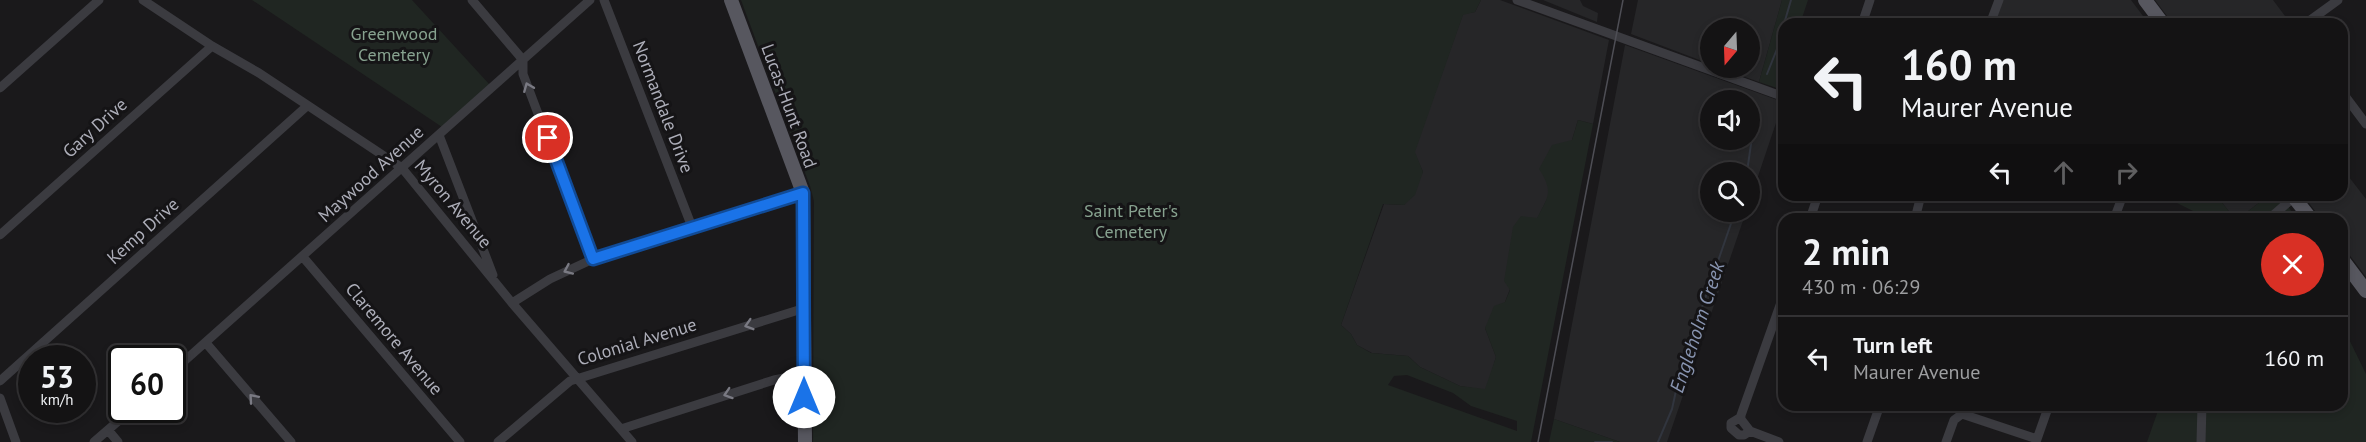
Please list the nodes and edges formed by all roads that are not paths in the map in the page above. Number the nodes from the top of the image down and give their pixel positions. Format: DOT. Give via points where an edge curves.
graph roads {
  1 [pos="99,0"];
  2 [pos="143,0"];
  3 [pos="472,0"];
  4 [pos="590,0"];
  5 [pos="604,0"];
  6 [pos="731,0"];
  7 [pos="1518,0"];
  8 [pos="1870,0"];
  9 [pos="1999,0"];
  10 [pos="2145,0"];
  11 [pos="2338,0"];
  12 [pos="1864,18"];
  13 [pos="1992,18"];
  14 [pos="2158,18"];
  15 [pos="2313,18"];
  16 [pos="212,46"];
  17 [pos="524,60"];
  18 [pos="0,88"];
  19 [pos="1778,95"];
  20 [pos="2348,100"];
  21 [pos="307,106"];
  22 [pos="2366,124"];
  23 [pos="439,135"];
  24 [pos="402,168"];
  25 [pos="803,193"];
  26 [pos="2288,201"];
  27 [pos="2275,213"];
  28 [pos="692,227"];
  29 [pos="0,235"];
  30 [pos="303,257"];
  31 [pos="593,259"];
  32 [pos="2348,267"];
  33 [pos="496,281"];
  34 [pos="2366,291"];
  35 [pos="512,303"];
  36 [pos="805,308"];
  37 [pos="1778,314"];
  38 [pos="206,342"];
  39 [pos="186,360"];
  40 [pos="804,374"];
  41 [pos="576,379"];
  42 [pos="0,381"];
  43 [pos="0,398"];
  44 [pos="1878,411"];
  45 [pos="2047,411"];
  46 [pos="2202,411"];
  47 [pos="116,423"];
  48 [pos="621,429"];
  49 [pos="108,430"];
  50 [pos="2036,441"];
  51 [pos="16,442"];
  52 [pos="94,442"];
  53 [pos="118,442"];
  54 [pos="291,442"];
  55 [pos="460,442"];
  56 [pos="498,442"];
  57 [pos="632,442"];
  58 [pos="805,442"];
  59 [pos="1779,442"];
  60 [pos="1867,442"];
  61 [pos="1946,442"];
  62 [pos="2201,442"];
  1 -- 18 [label="street"];
  2 -- 16 [label="street, Myron Avenue"];
  3 -- 17 [label="street"];
  4 -- 17 [label="street, Maywood Avenue"];
  5 -- 28 [label="street, Normandale Drive"];
  6 -- 25 [label="main road, Lucas-Hunt Road"];
  7 -- 19 [label="street"];
  8 -- 12 [label="street"];
  9 -- 13 [label="street"];
  10 -- 14 [label="main road"];
  11 -- 15 [label="street"];
  16 -- 21 [label="street, Myron Avenue"];
  16 -- 29 [label="street, Gary Drive"];
  17 -- 23 [label="street, Maywood Avenue"];
  31 -- 17 [label="street, one-way" via="523,74"];
  20 -- 22 [label="street"];
  21 -- 24 [label="street, Myron Avenue"];
  21 -- 42 [label="street, Kemp Drive"];
  23 -- 24 [label="street, Maywood Avenue"];
  23 -- 33 [label="street"];
  24 -- 30 [label="street, Maywood Avenue"];
  24 -- 33 [label="street, Myron Avenue"];
  25 -- 28 [label="street"];
  25 -- 36 [label="main road, Lucas-Hunt Road"];
  26 -- 27 [label="street"];
  28 -- 31 [label="street"];
  30 -- 38 [label="street, Maywood Avenue"];
  30 -- 55 [label="street, Claremore Avenue"];
  31 -- 35 [label="street, one-way"];
  32 -- 34 [label="main road"];
  33 -- 35 [label="street, Myron Avenue"];
  35 -- 41 [label="street, Myron Avenue"];
  36 -- 40 [label="main road, Lucas-Hunt Road"];
  36 -- 41 [label="street, Colonial Avenue, one-way"];
  37 -- 59 [label="street" via="1744,424"];
  38 -- 39 [label="street, Maywood Avenue"];
  54 -- 38 [label="street, one-way"];
  40 -- 48 [label="street, one-way"];
  40 -- 58 [label="main road, Lucas-Hunt Road"];
  41 -- 48 [label="street, Myron Avenue"];
  41 -- 56 [label="street, Colonial Avenue"];
  43 -- 51 [label="street"];
  44 -- 60 [label="street"];
  45 -- 50 [label="street"];
  46 -- 62 [label="street"];
  47 -- 49 [label="street"];
  48 -- 57 [label="street, Myron Avenue"];
  49 -- 52 [label="street"];
  49 -- 53 [label="street"];
  50 -- 61 [label="street" via="1962,414 1954,420"];
}
